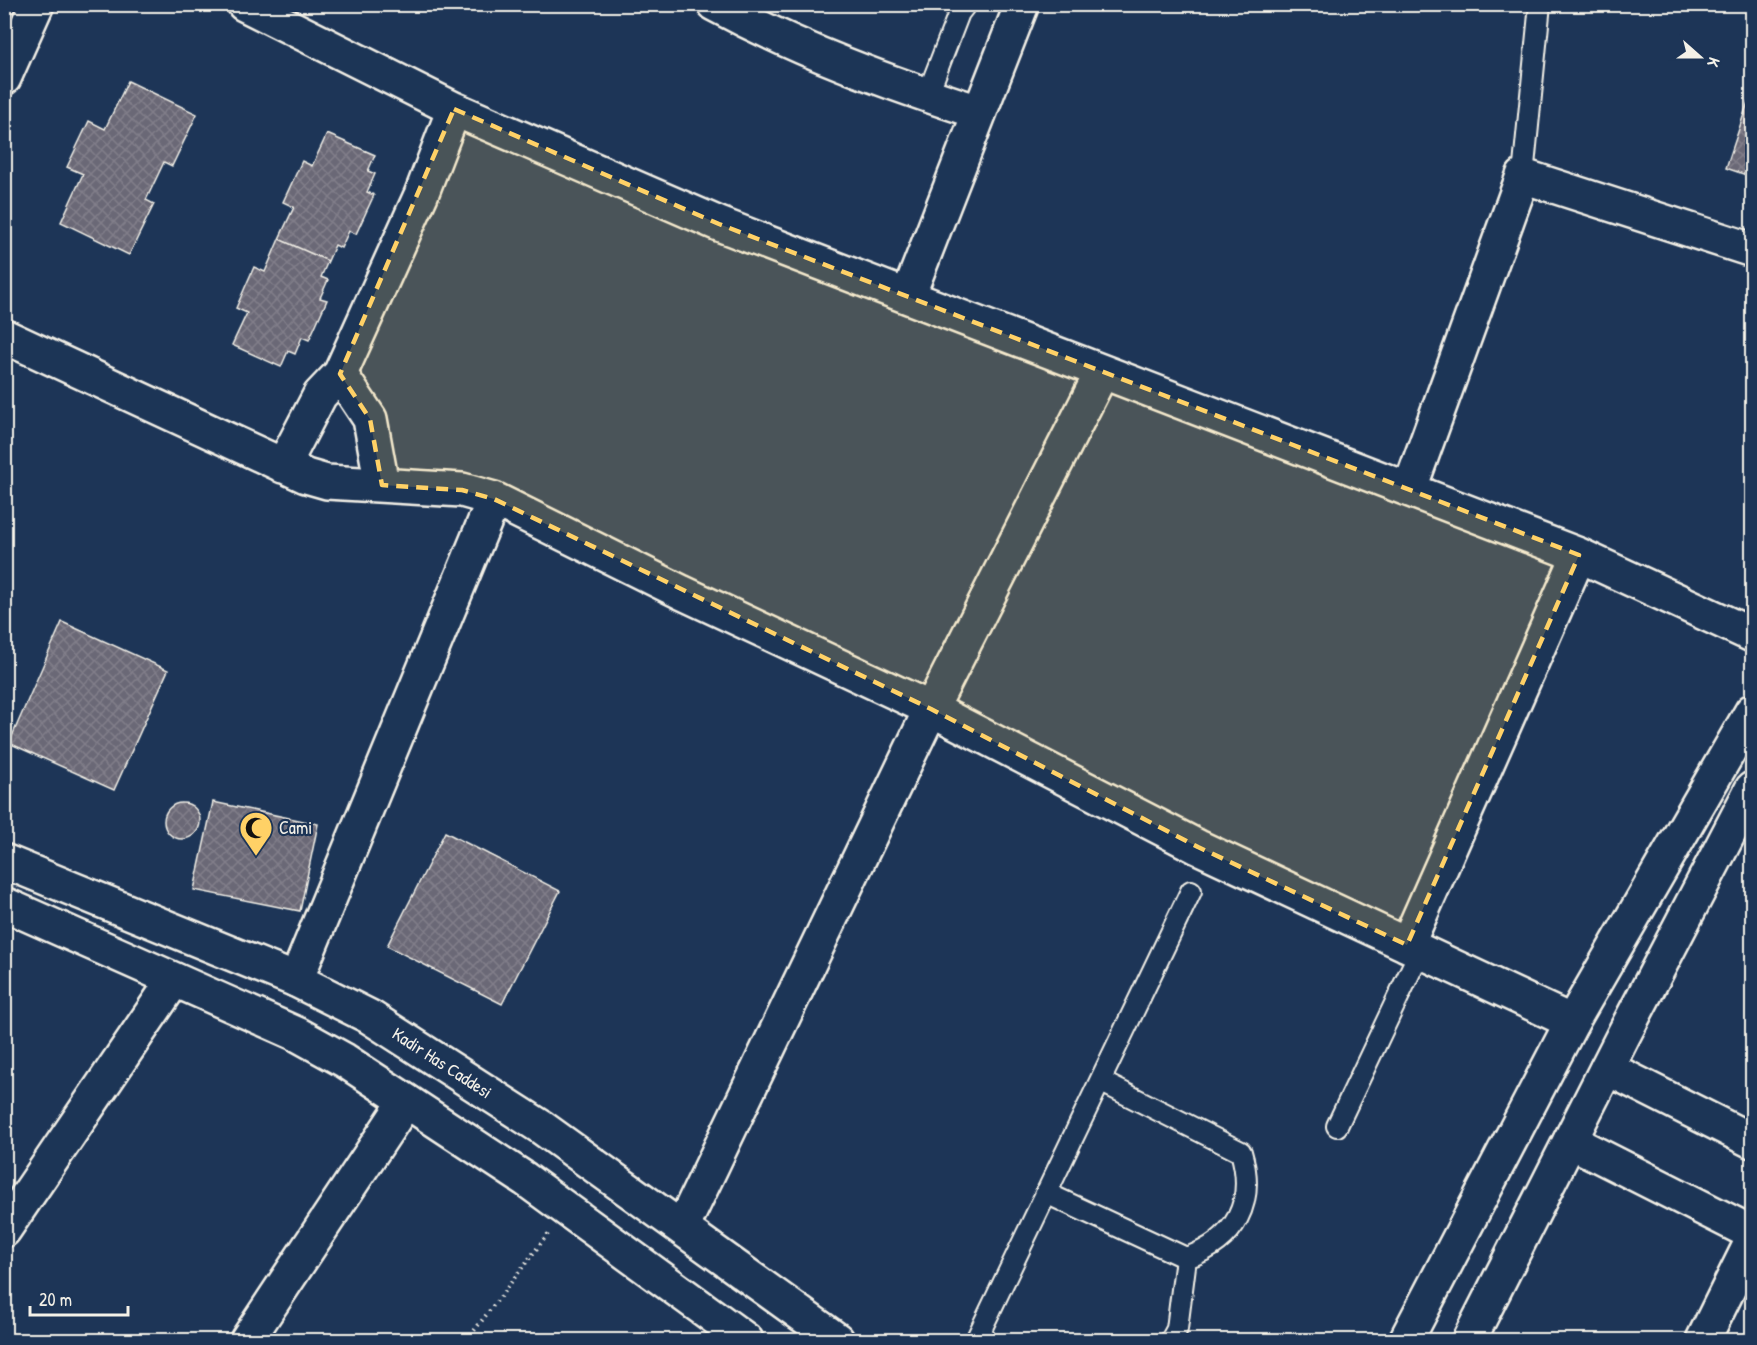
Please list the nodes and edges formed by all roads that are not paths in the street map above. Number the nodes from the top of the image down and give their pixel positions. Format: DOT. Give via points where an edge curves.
graph roads {
  1 [pos="38,4"];
  2 [pos="244,4"];
  3 [pos="714,4"];
  4 [pos="966,4"];
  5 [pos="1022,4"];
  6 [pos="1540,4"];
  7 [pos="4,78"];
  8 [pos="927,96"];
  9 [pos="454,109"];
  10 [pos="979,112"];
  11 [pos="1523,176"];
  12 [pos="1752,250"];
  13 [pos="908,296"];
  14 [pos="4,336"];
  15 [pos="1102,372"];
  16 [pos="340,374"];
  17 [pos="283,466"];
  18 [pos="382,485"];
  19 [pos="1410,488"];
  20 [pos="494,499"];
  21 [pos="1579,555"];
  22 [pos="1752,635"];
  23 [pos="932,708"];
  24 [pos="1752,711"];
  25 [pos="1749,803"];
  26 [pos="4,861"];
  27 [pos="1191,891"];
  28 [pos="4,904"];
  29 [pos="1414,948"];
  30 [pos="174,980"];
  31 [pos="296,980"];
  32 [pos="1572,1022"];
  33 [pos="1607,1068"];
  34 [pos="1100,1081"];
  35 [pos="406,1101"];
  36 [pos="1337,1126"];
  37 [pos="1570,1141"];
  38 [pos="1752,1141"];
  39 [pos="1046,1193"];
  40 [pos="682,1228"];
  41 [pos="4,1230"];
  42 [pos="1752,1233"];
  43 [pos="1752,1241"];
  44 [pos="1186,1258"];
  45 [pos="247,1341"];
  46 [pos="746,1341"];
  47 [pos="837,1341"];
  48 [pos="976,1341"];
  49 [pos="1171,1341"];
  50 [pos="1406,1341"];
  51 [pos="1469,1341"];
  52 [pos="1703,1341"];
  1 -- 7 [label="street"];
  2 -- 9 [label="street"];
  3 -- 8 [label="street" via="811,52"];
  4 -- 8 [label="lane"];
  5 -- 10 [label="street"];
  6 -- 11 [label="lane"];
  8 -- 10 [label="street"];
  9 -- 13 [label="street" via="719,224"];
  9 -- 16 [label="street" via="421,195"];
  10 -- 13 [label="street"];
  11 -- 12 [label="street"];
  11 -- 19 [label="street"];
  13 -- 15 [label="street"];
  14 -- 17 [label="street"];
  15 -- 19 [label="street"];
  15 -- 23 [label="street"];
  16 -- 17 [label="street" via="320,395"];
  16 -- 18 [label="street" via="370,419"];
  17 -- 18 [label="street" via="327,482"];
  18 -- 20 [label="street" via="462,490"];
  19 -- 21 [label="street"];
  20 -- 23 [label="street" via="681,592"];
  20 -- 31 [label="street"];
  21 -- 22 [label="street"];
  21 -- 29 [label="street"];
  23 -- 29 [label="street" via="1198,848"];
  23 -- 40 [label="street"];
  24 -- 32 [label="street"];
  25 -- 33 [label="street"];
  26 -- 31 [label="street, Kadir Has Caddesi"];
  27 -- 34 [label="lane"];
  28 -- 30 [label="street"];
  29 -- 32 [label="street"];
  29 -- 36 [label="lane"];
  30 -- 35 [label="street" via="297,1034"];
  30 -- 41 [label="street"];
  31 -- 40 [label="street, Kadir Has Caddesi" via="417,1046 541,1127"];
  32 -- 50 [label="street"];
  33 -- 37 [label="street"];
  33 -- 38 [label="street"];
  34 -- 39 [label="lane"];
  34 -- 44 [label="lane" via="1241,1152 1247,1185 1238,1217 1217,1244"];
  35 -- 45 [label="street"];
  35 -- 46 [label="street" via="566,1209"];
  37 -- 42 [label="street"];
  37 -- 51 [label="street"];
  39 -- 44 [label="lane"];
  39 -- 48 [label="lane"];
  40 -- 47 [label="street, Kadir Has Caddesi"];
  43 -- 52 [label="street"];
  44 -- 49 [label="lane" via="1177,1329"];
}
